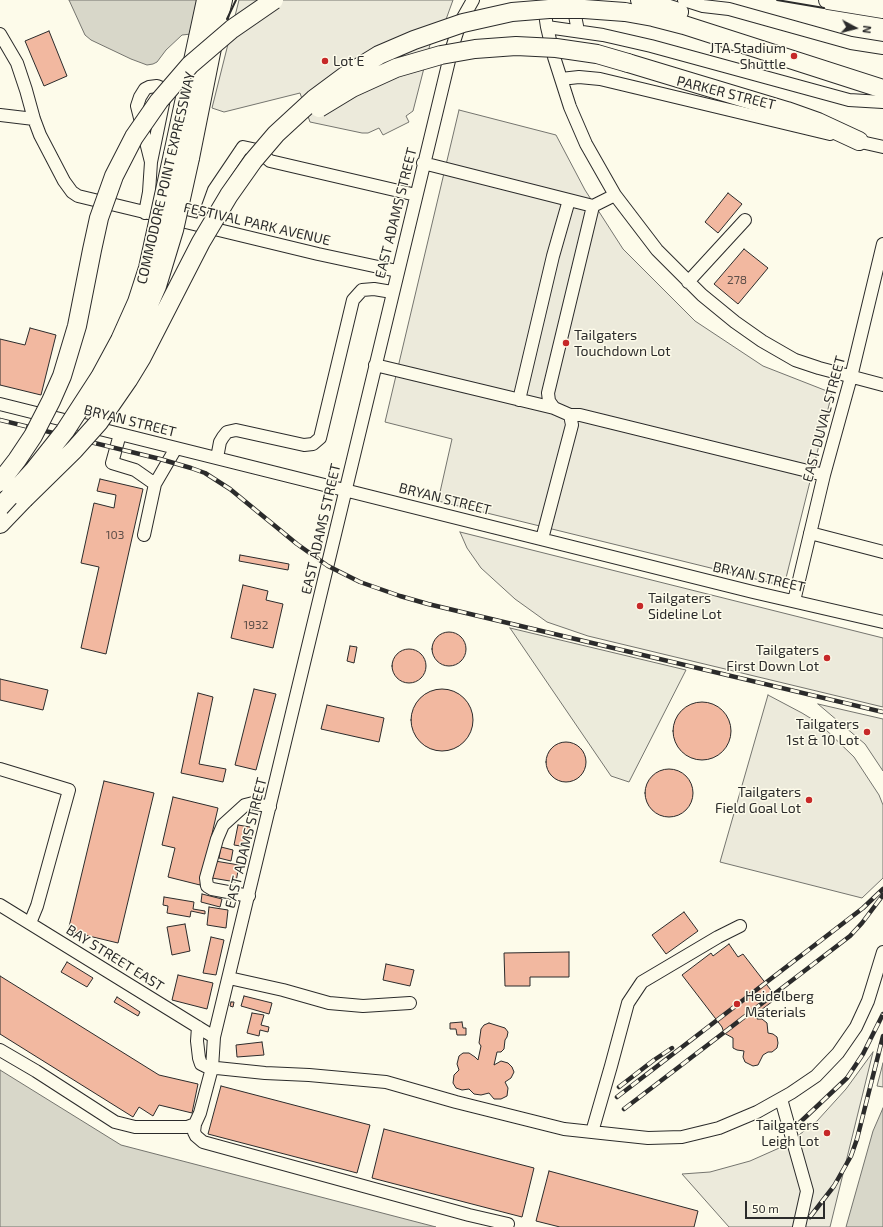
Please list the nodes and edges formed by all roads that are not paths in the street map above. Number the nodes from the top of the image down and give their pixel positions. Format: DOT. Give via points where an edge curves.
graph roads {
  1 [pos="206,0"];
  2 [pos="223,0"];
  3 [pos="274,0"];
  4 [pos="473,0"];
  5 [pos="543,0"];
  6 [pos="572,0"];
  7 [pos="640,0"];
  8 [pos="684,0"];
  9 [pos="828,0"];
  10 [pos="881,9"];
  11 [pos="547,27"];
  12 [pos="578,31"];
  13 [pos="0,34"];
  14 [pos="883,48"];
  15 [pos="883,78"];
  16 [pos="561,79"];
  17 [pos="883,89"];
  18 [pos="883,102"];
  19 [pos="0,115"];
  20 [pos="34,119"];
  21 [pos="859,142"];
  22 [pos="883,147"];
  23 [pos="181,156"];
  24 [pos="151,162"];
  25 [pos="423,163"];
  26 [pos="236,186"];
  27 [pos="416,195"];
  28 [pos="615,195"];
  29 [pos="569,200"];
  30 [pos="593,206"];
  31 [pos="145,212"];
  32 [pos="745,220"];
  33 [pos="201,226"];
  34 [pos="883,244"];
  35 [pos="397,271"];
  36 [pos="688,282"];
  37 [pos="392,292"];
  38 [pos="375,365"];
  39 [pos="851,377"];
  40 [pos="883,385"];
  41 [pos="519,400"];
  42 [pos="0,404"];
  43 [pos="554,408"];
  44 [pos="570,415"];
  45 [pos="120,434"];
  46 [pos="176,448"];
  47 [pos="217,458"];
  48 [pos="824,475"];
  49 [pos="0,482"];
  50 [pos="155,484"];
  51 [pos="346,490"];
  52 [pos="24,499"];
  53 [pos="0,507"];
  54 [pos="0,524"];
  55 [pos="810,533"];
  56 [pos="144,535"];
  57 [pos="542,539"];
  58 [pos="883,552"];
  59 [pos="794,601"];
  60 [pos="883,622"];
  61 [pos="0,769"];
  62 [pos="270,807"];
  63 [pos="249,896"];
  64 [pos="0,905"];
  65 [pos="30,923"];
  66 [pos="740,926"];
  67 [pos="883,952"];
  68 [pos="229,978"];
  69 [pos="410,1003"];
  70 [pos="198,1026"];
  71 [pos="214,1037"];
  72 [pos="0,1050"];
  73 [pos="212,1068"];
  74 [pos="781,1099"];
  75 [pos="195,1124"];
  76 [pos="592,1132"];
  77 [pos="508,1224"];
  78 [pos="799,1227"];
  1 -- 23 [label="highway, COMMODORE POINT EXPRESSWAY"];
  2 -- 23 [label="highway, COMMODORE POINT EXPRESSWAY"];
  3 -- 49 [label="highway, bridge" via="232,29 190,65 158,101 134,137 114,176 100,218 76,331 62,376 33,436"];
  4 -- 25 [label="street, EAST ADAMS STREET" via="460,22 454,41"];
  5 -- 11 [label="street"];
  6 -- 12 [label="street"];
  7 -- 15 [label="highway"];
  8 -- 14 [label="street"];
  9 -- 10 [label="highway"];
  11 -- 12 [label="street"];
  11 -- 16 [label="street"];
  12 -- 18 [label="street" via="650,46 849,100"];
  13 -- 20 [label="street, FESTIVAL PARK AVENUE" via="17,63"];
  16 -- 21 [label="street, PARKER STREET" via="600,78"];
  16 -- 28 [label="street" via="586,144"];
  17 -- 26 [label="highway, bridge" via="695,28 653,17 584,9 512,12 475,19 436,31 391,50 356,69 284,126 261,151"];
  19 -- 20 [label="street"];
  20 -- 31 [label="street, FESTIVAL PARK AVENUE" via="64,181 72,192 85,198"];
  21 -- 22 [label="street, PARKER STREET"];
  21 -- 26 [label="highway, bridge" via="787,110 628,63 577,51 521,46 475,49 419,60 363,82 293,127 254,164"];
  23 -- 52 [label="highway, COMMODORE POINT EXPRESSWAY, bridge" via="180,205 157,286 134,339 107,391 86,423"];
  23 -- 53 [label="highway, COMMODORE POINT EXPRESSWAY, bridge" via="137,302 120,340 93,389 65,431"];
  24 -- 24 [label="street" via="137,106 145,89 157,86 164,89 165,94"];
  24 -- 31 [label="street"];
  25 -- 27 [label="street, EAST ADAMS STREET"];
  25 -- 29 [label="street"];
  26 -- 52 [label="highway, bridge" via="213,222 149,344 118,396 86,437"];
  27 -- 33 [label="street" via="270,161 257,150 243,147 214,190"];
  27 -- 35 [label="street, EAST ADAMS STREET"];
  28 -- 30 [label="street"];
  28 -- 36 [label="street" via="657,250"];
  29 -- 30 [label="street"];
  29 -- 41 [label="street"];
  30 -- 43 [label="street" via="548,393 549,401"];
  31 -- 33 [label="street, FESTIVAL PARK AVENUE"];
  32 -- 36 [label="street"];
  33 -- 35 [label="street, FESTIVAL PARK AVENUE"];
  34 -- 39 [label="street, EAST DUVAL STREET"];
  35 -- 37 [label="street, EAST ADAMS STREET"];
  36 -- 39 [label="street" via="762,341 795,360"];
  37 -- 38 [label="street, EAST ADAMS STREET"];
  37 -- 47 [label="street" via="362,290 353,300 320,438 313,444 304,445 236,430 227,432 223,437"];
  38 -- 41 [label="street"];
  38 -- 51 [label="street, EAST ADAMS STREET"];
  39 -- 40 [label="street"];
  39 -- 48 [label="street, EAST DUVAL STREET"];
  41 -- 43 [label="street"];
  42 -- 45 [label="street, BRYAN STREET"];
  43 -- 44 [label="street"];
  44 -- 48 [label="street" via="580,414"];
  44 -- 57 [label="street" via="572,425"];
  45 -- 46 [label="street, BRYAN STREET"];
  45 -- 50 [label="street" via="112,463 135,470"];
  46 -- 47 [label="street, BRYAN STREET"];
  46 -- 50 [label="street"];
  47 -- 51 [label="street, BRYAN STREET"];
  48 -- 55 [label="street, EAST DUVAL STREET"];
  50 -- 56 [label="street"];
  51 -- 57 [label="street, BRYAN STREET"];
  51 -- 62 [label="street, EAST ADAMS STREET"];
  52 -- 54 [label="highway"];
  55 -- 58 [label="street"];
  55 -- 59 [label="street, EAST DUVAL STREET"];
  57 -- 59 [label="street, BRYAN STREET"];
  59 -- 60 [label="street, BRYAN STREET"];
  61 -- 65 [label="street" via="69,790"];
  62 -- 63 [label="street, EAST ADAMS STREET"];
  62 -- 63 [label="street" via="253,803 245,805 223,825 206,878 207,886 212,889"];
  63 -- 68 [label="street, EAST ADAMS STREET"];
  64 -- 65 [label="street, BAY STREET EAST"];
  65 -- 70 [label="street, BAY STREET EAST"];
  66 -- 76 [label="street" via="642,982 628,1003"];
  67 -- 74 [label="street" via="868,1001 856,1026 838,1053 816,1076"];
  68 -- 69 [label="street" via="329,1003 363,1006"];
  68 -- 71 [label="street, EAST ADAMS STREET"];
  70 -- 71 [label="street, BAY STREET EAST"];
  70 -- 73 [label="street" via="197,1041 201,1064"];
  71 -- 73 [label="street, EAST ADAMS STREET"];
  72 -- 75 [label="street" via="115,1122 135,1127 187,1127"];
  73 -- 75 [label="street, EAST ADAMS STREET"];
  73 -- 76 [label="street" via="386,1082 533,1122"];
  74 -- 76 [label="street" via="758,1112 719,1128 682,1136 648,1138"];
  74 -- 78 [label="street" via="807,1191"];
  75 -- 77 [label="street" via="194,1132 203,1142"];
}
